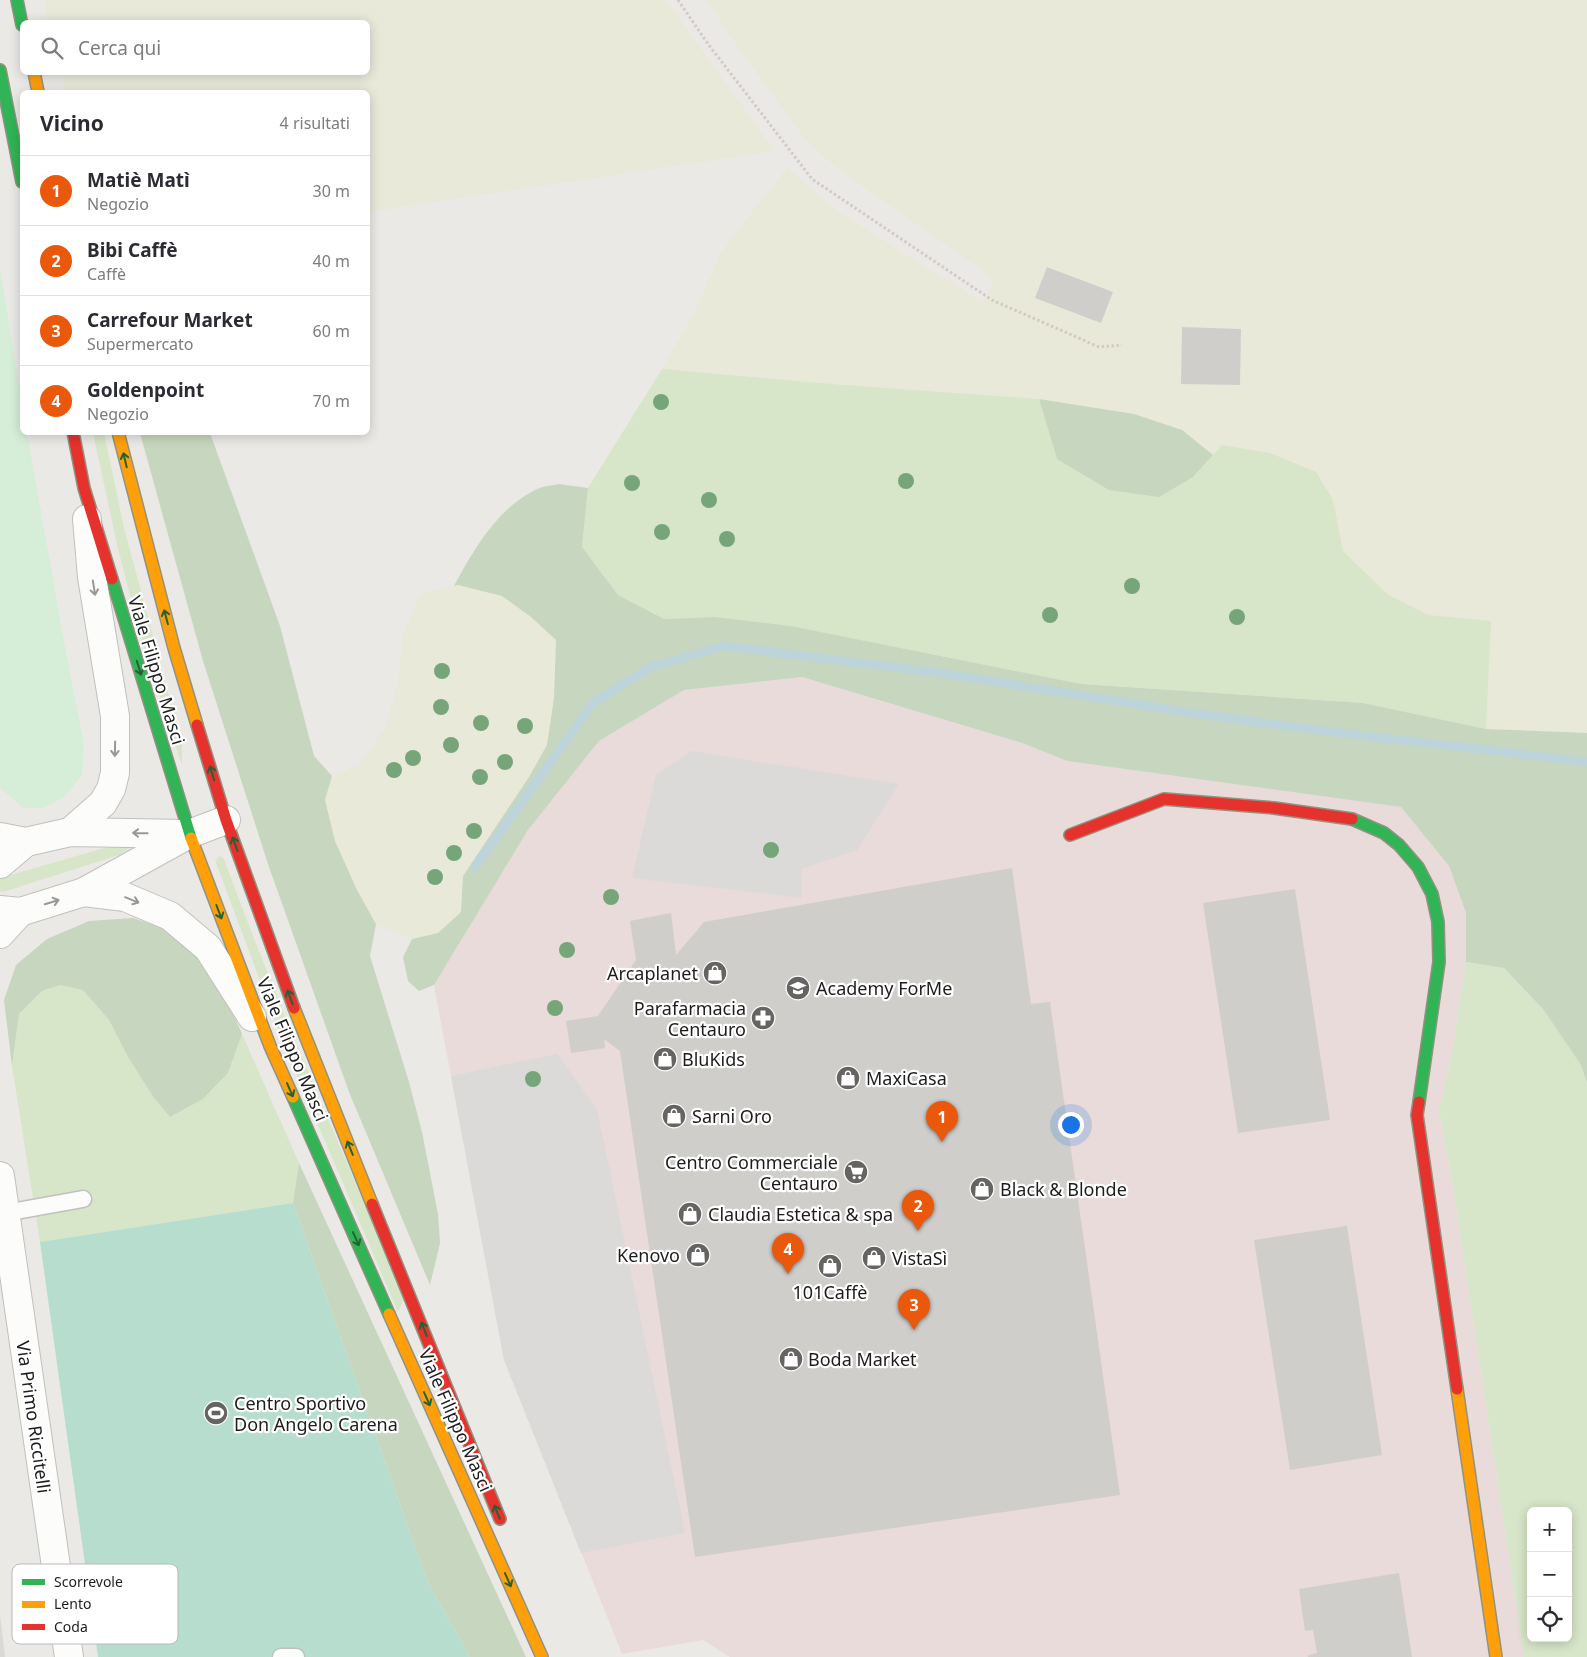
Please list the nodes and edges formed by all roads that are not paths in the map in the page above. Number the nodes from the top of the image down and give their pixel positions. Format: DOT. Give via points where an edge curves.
graph roads {
  1 [pos="17,0"];
  2 [pos="21,20"];
  3 [pos="0,70"];
  4 [pos="35,75"];
  5 [pos="38,90"];
  6 [pos="20,172"];
  7 [pos="74,435"];
  8 [pos="119,435"];
  9 [pos="84,488"];
  10 [pos="226,820"];
  11 [pos="70,832"];
  12 [pos="189,834"];
  13 [pos="1070,835"];
  14 [pos="13,840"];
  15 [pos="0,864"];
  16 [pos="84,892"];
  17 [pos="10,911"];
  18 [pos="0,934"];
  19 [pos="270,1046"];
  20 [pos="0,1176"];
  21 [pos="83,1199"];
  22 [pos="5,1213"];
  23 [pos="506,1533"];
  24 [pos="56,1564"];
  25 [pos="536,1614"];
  26 [pos="67,1644"];
  27 [pos="69,1657"];
  28 [pos="280,1657"];
  29 [pos="296,1657"];
  30 [pos="542,1657"];
  31 [pos="549,1657"];
  32 [pos="1496,1657"];
  1 -- 2 [label="main road"];
  3 -- 6 [label="main road"];
  4 -- 5 [label="main road"];
  7 -- 9 [label="main road, Viale Filippo Masci"];
  10 -- 8 [label="main road, Viale Filippo Masci, one-way" via="174,648"];
  9 -- 11 [label="street, one-way" via="92,577 115,716 115,773 111,789 102,803"];
  9 -- 12 [label="main road, Viale Filippo Masci, one-way"];
  10 -- 12 [label="street"];
  23 -- 10 [label="main road, Viale Filippo Masci, one-way" via="302,1030"];
  12 -- 11 [label="street, one-way"];
  11 -- 14 [label="street"];
  12 -- 16 [label="street"];
  12 -- 19 [label="main road, Viale Filippo Masci, one-way"];
  13 -- 32 [label="main road" via="1164,799 1351,819 1370,826 1399,845 1418,867 1432,894 1438,922 1438,962 1418,1115"];
  14 -- 15 [label="street"];
  17 -- 16 [label="street, one-way"];
  16 -- 19 [label="street, one-way" via="125,897 170,916 208,948"];
  17 -- 18 [label="street"];
  19 -- 30 [label="main road, Viale Filippo Masci, one-way"];
  20 -- 22 [label="street, Via Primo Riccitelli"];
  21 -- 22 [label="lane"];
  22 -- 24 [label="street, Via Primo Riccitelli"];
  25 -- 31 [label="main road"];
  26 -- 27 [label="street, Via Primo Riccitelli"];
  28 -- 29 [label="lane"];
}
